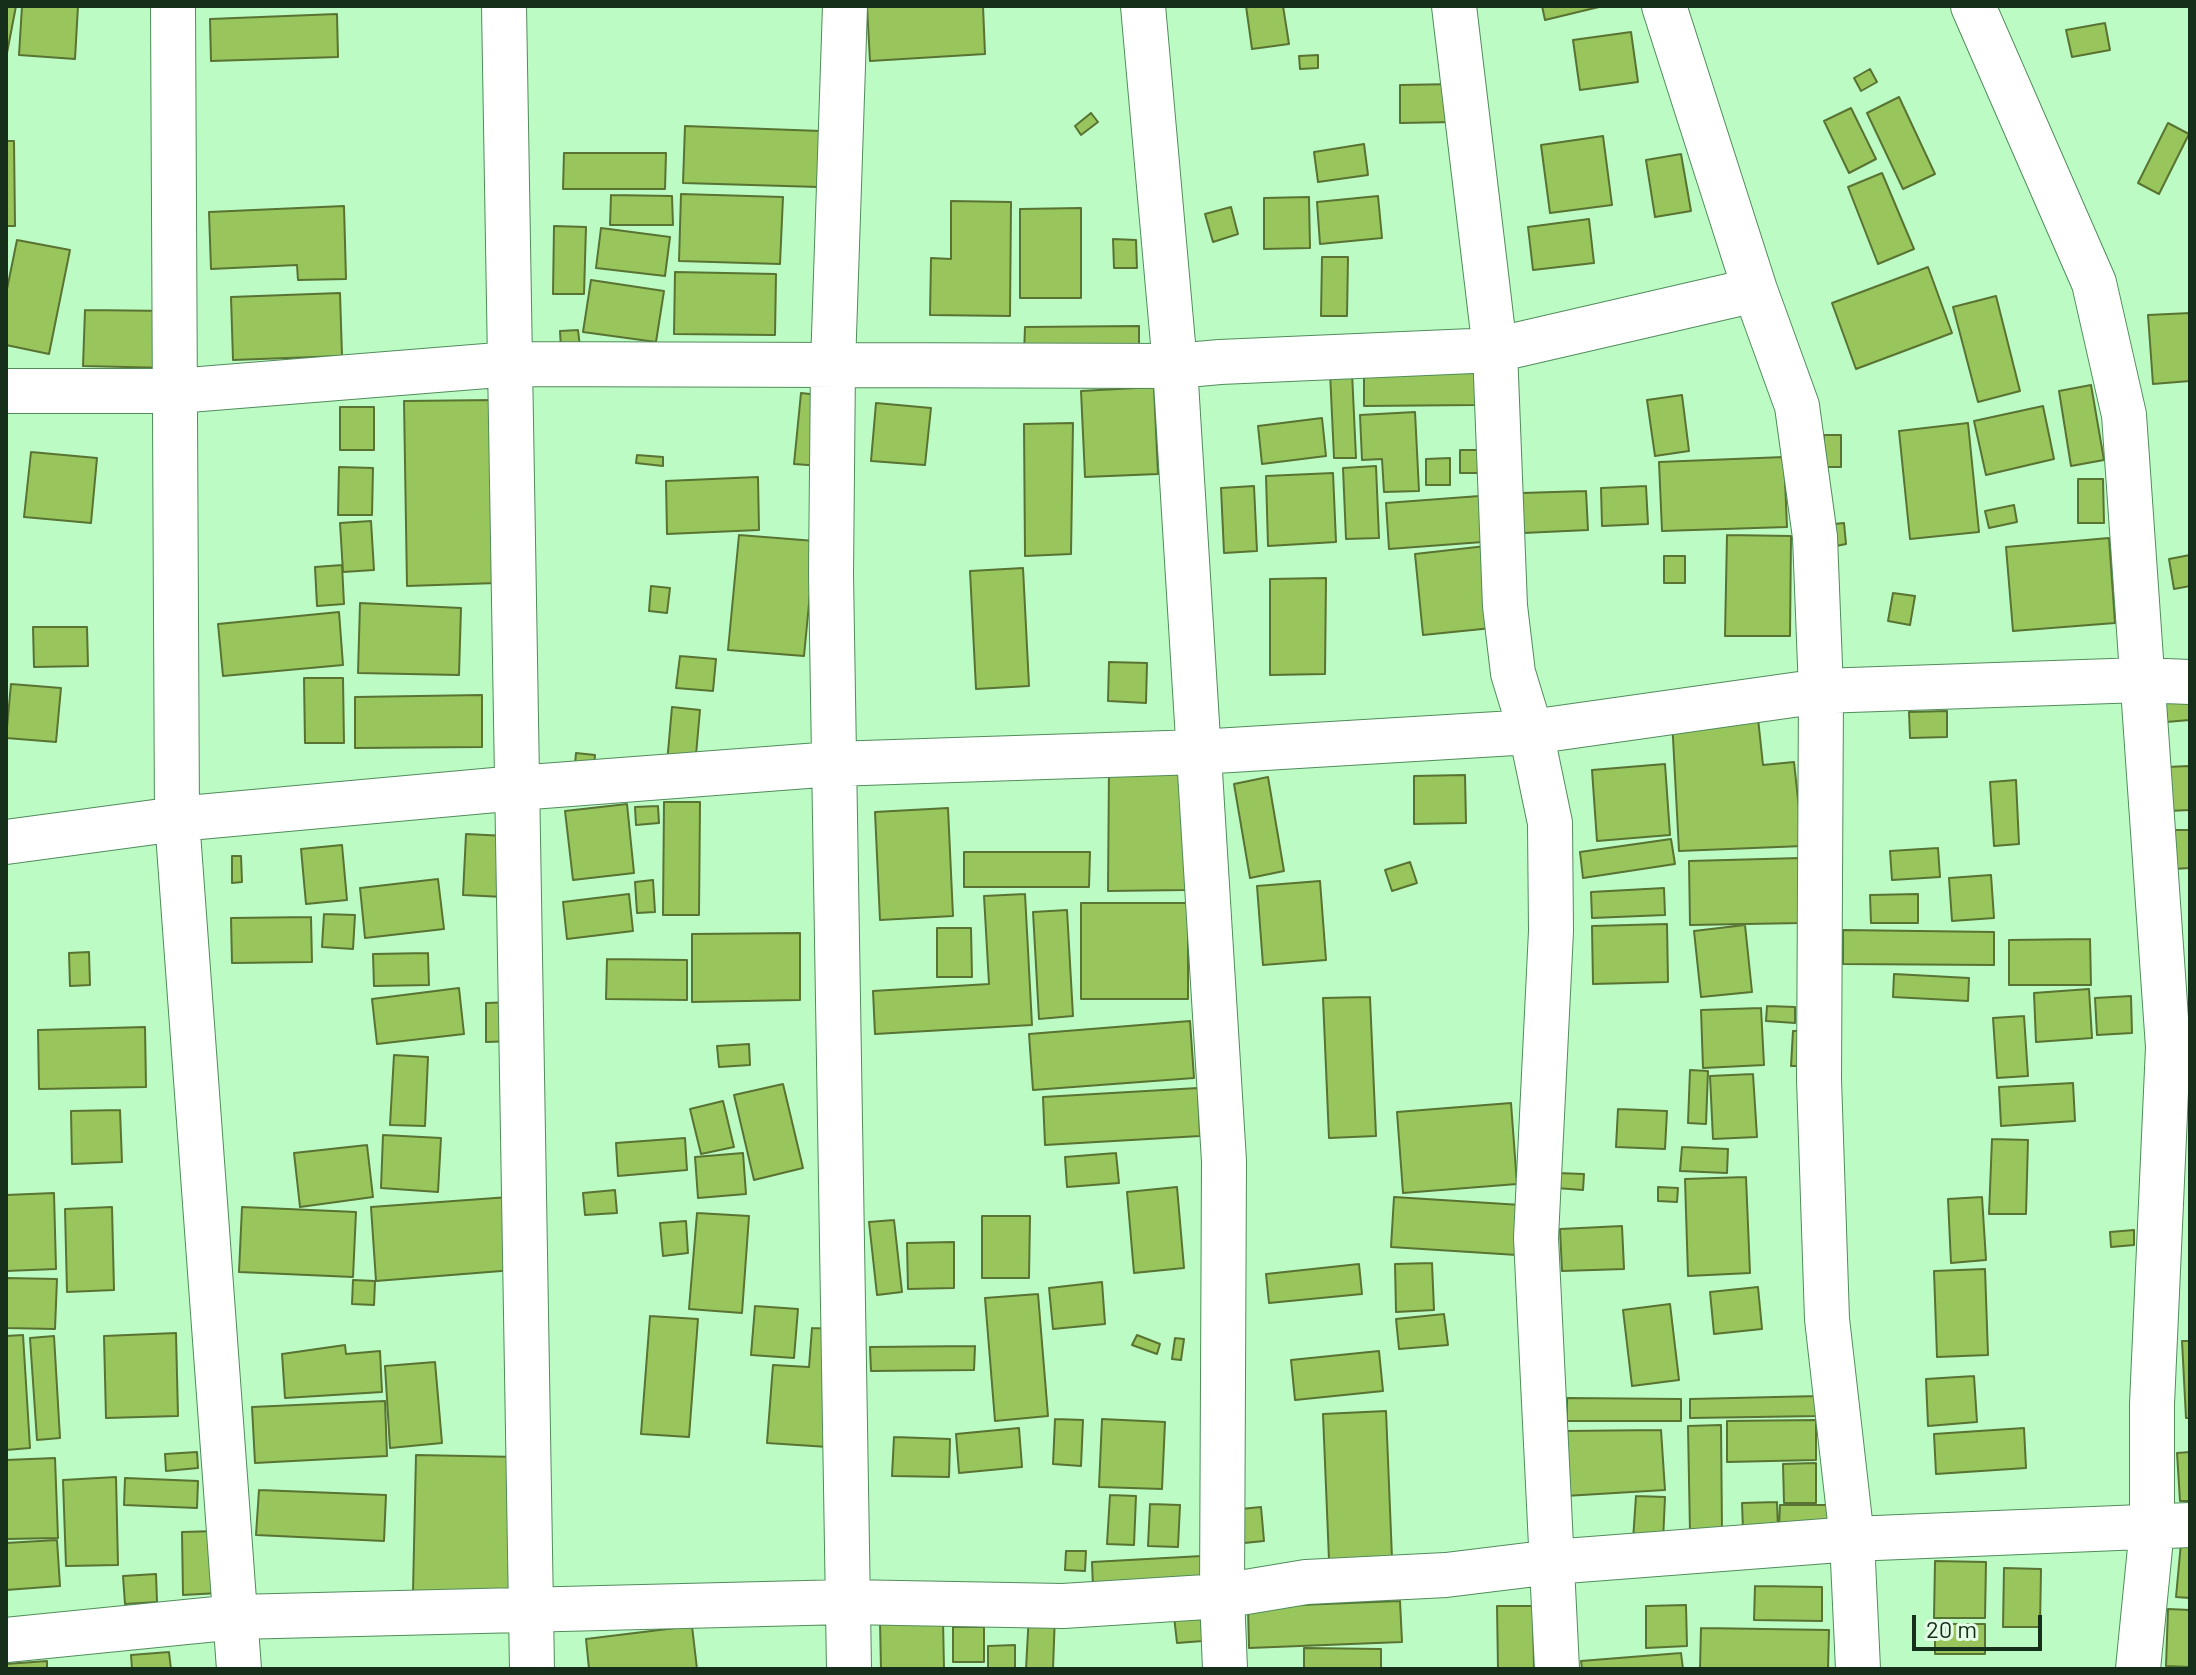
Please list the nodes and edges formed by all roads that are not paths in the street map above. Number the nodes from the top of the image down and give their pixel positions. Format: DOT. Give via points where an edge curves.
graph roads {
  1 [pos="173,6"];
  2 [pos="504,6"];
  3 [pos="845,6"];
  4 [pos="1143,6"];
  5 [pos="1454,6"];
  6 [pos="1664,6"];
  7 [pos="1973,6"];
  8 [pos="1755,290"];
  9 [pos="1495,350"];
  10 [pos="511,364"];
  11 [pos="833,365"];
  12 [pos="1175,366"];
  13 [pos="6,391"];
  14 [pos="176,391"];
  15 [pos="2141,680"];
  16 [pos="2190,682"];
  17 [pos="1821,691"];
  18 [pos="1531,732"];
  19 [pos="1198,752"];
  20 [pos="833,764"];
  21 [pos="517,788"];
  22 [pos="177,819"];
  23 [pos="6,842"];
  24 [pos="2171,1526"];
  25 [pos="1852,1539"];
  26 [pos="1552,1562"];
  27 [pos="1222,1596"];
  28 [pos="846,1602"];
  29 [pos="531,1609"];
  30 [pos="236,1617"];
  31 [pos="6,1640"];
  32 [pos="239,1669"];
  33 [pos="532,1669"];
  34 [pos="849,1669"];
  35 [pos="1225,1669"];
  36 [pos="1557,1669"];
  37 [pos="1858,1669"];
  38 [pos="2138,1669"];
  1 -- 14 [label="street"];
  2 -- 10 [label="street"];
  3 -- 11 [label="street"];
  4 -- 12 [label="street"];
  5 -- 9 [label="street"];
  6 -- 8 [label="street"];
  7 -- 15 [label="street" via="2094,283 2124,415"];
  8 -- 9 [label="street"];
  8 -- 17 [label="street" via="1797,406 1815,537"];
  9 -- 12 [label="street"];
  9 -- 18 [label="street" via="1505,606 1513,673"];
  10 -- 11 [label="street"];
  10 -- 14 [label="street"];
  10 -- 21 [label="street"];
  11 -- 12 [label="street"];
  11 -- 20 [label="street"];
  12 -- 19 [label="street"];
  13 -- 14 [label="street"];
  14 -- 22 [label="street"];
  15 -- 16 [label="street"];
  15 -- 17 [label="street"];
  15 -- 24 [label="street" via="2168,1047 2152,1404"];
  17 -- 18 [label="street"];
  17 -- 25 [label="street" via="1819,1079 1827,1319"];
  18 -- 19 [label="street"];
  18 -- 26 [label="street" via="1550,823 1551,931 1536,1238"];
  19 -- 20 [label="street"];
  19 -- 27 [label="street" via="1224,1161"];
  20 -- 21 [label="street"];
  20 -- 28 [label="street"];
  21 -- 22 [label="street"];
  21 -- 29 [label="street"];
  22 -- 23 [label="street"];
  22 -- 30 [label="street"];
  24 -- 25 [label="street"];
  24 -- 38 [label="street"];
  25 -- 26 [label="street"];
  25 -- 37 [label="street"];
  26 -- 27 [label="street" via="1446,1575 1306,1582"];
  26 -- 36 [label="street"];
  27 -- 28 [label="street" via="1063,1606"];
  27 -- 35 [label="street"];
  28 -- 29 [label="street"];
  28 -- 34 [label="street"];
  29 -- 30 [label="street"];
  29 -- 33 [label="street"];
  30 -- 31 [label="street"];
  30 -- 32 [label="street"];
}
